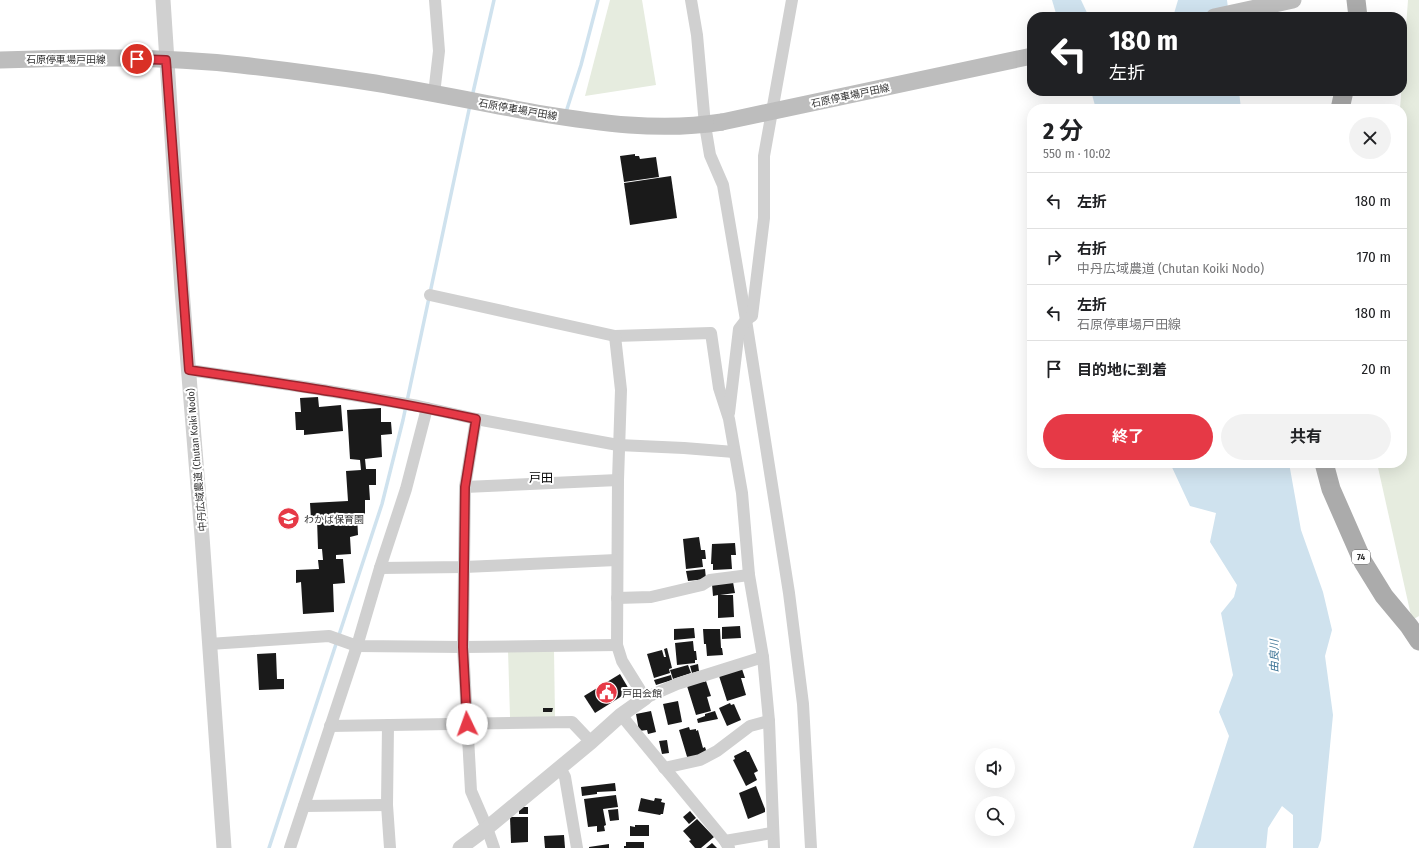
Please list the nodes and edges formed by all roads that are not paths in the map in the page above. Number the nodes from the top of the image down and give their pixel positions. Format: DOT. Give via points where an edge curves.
graph roads {
  1 [pos="163,0"];
  2 [pos="434,0"];
  3 [pos="691,0"];
  4 [pos="792,0"];
  5 [pos="1293,0"];
  6 [pos="1356,0"];
  7 [pos="1237,12"];
  8 [pos="1357,12"];
  9 [pos="1027,57"];
  10 [pos="0,60"];
  11 [pos="166,60"];
  12 [pos="434,94"];
  13 [pos="704,125"];
  14 [pos="430,295"];
  15 [pos="746,320"];
  16 [pos="615,336"];
  17 [pos="189,370"];
  18 [pos="422,407"];
  19 [pos="476,419"];
  20 [pos="728,419"];
  21 [pos="618,445"];
  22 [pos="734,452"];
  23 [pos="1325,468"];
  24 [pos="618,480"];
  25 [pos="465,487"];
  26 [pos="616,560"];
  27 [pos="464,567"];
  28 [pos="380,568"];
  29 [pos="749,575"];
  30 [pos="617,598"];
  31 [pos="1419,641"];
  32 [pos="209,644"];
  33 [pos="354,645"];
  34 [pos="617,645"];
  35 [pos="463,647"];
  36 [pos="763,657"];
  37 [pos="645,698"];
  38 [pos="620,715"];
  39 [pos="769,721"];
  40 [pos="467,724"];
  41 [pos="388,725"];
  42 [pos="330,726"];
  43 [pos="591,742"];
  44 [pos="560,768"];
  45 [pos="664,768"];
  46 [pos="387,805"];
  47 [pos="304,806"];
  48 [pos="487,828"];
  49 [pos="772,833"];
  50 [pos="727,845"];
  51 [pos="224,848"];
  52 [pos="290,848"];
  53 [pos="390,848"];
  54 [pos="460,848"];
  55 [pos="494,848"];
  56 [pos="577,848"];
  57 [pos="774,848"];
  58 [pos="811,848"];
  1 -- 11 [label="street, 中丹広域農道 (Chutan Koiki Nodo)"];
  2 -- 12 [label="street" via="439,51"];
  3 -- 13 [label="street" via="697,35"];
  4 -- 15 [label="street" via="764,156 764,218 752,316"];
  5 -- 7 [label="main road"];
  6 -- 8 [label="main road"];
  9 -- 13 [label="main road, 石原停車場戸田線, bridge"];
  10 -- 11 [label="main road, 石原停車場戸田線"];
  11 -- 12 [label="main road, 石原停車場戸田線" via="290,71"];
  11 -- 17 [label="street, 中丹広域農道 (Chutan Koiki Nodo)"];
  12 -- 13 [label="main road, 石原停車場戸田線" via="619,125"];
  13 -- 15 [label="street" via="710,155 723,185"];
  14 -- 16 [label="street"];
  15 -- 20 [label="street" via="739,329"];
  15 -- 58 [label="street" via="790,600 803,704"];
  16 -- 20 [label="street" via="711,333 719,388"];
  16 -- 21 [label="street" via="621,390"];
  17 -- 18 [label="street"];
  17 -- 32 [label="street, 中丹広域農道 (Chutan Koiki Nodo)"];
  18 -- 19 [label="street"];
  18 -- 28 [label="street" via="406,489"];
  19 -- 21 [label="street"];
  19 -- 25 [label="street"];
  20 -- 22 [label="street"];
  21 -- 22 [label="street"];
  21 -- 24 [label="street"];
  22 -- 29 [label="street" via="742,493"];
  23 -- 31 [label="main road, 74" via="1331,489 1363,562 1384,596"];
  24 -- 25 [label="street"];
  24 -- 26 [label="street"];
  25 -- 27 [label="street"];
  26 -- 27 [label="street"];
  26 -- 30 [label="street"];
  27 -- 28 [label="street"];
  27 -- 35 [label="street"];
  28 -- 33 [label="street"];
  29 -- 30 [label="street" via="710,580 702,585 651,597"];
  29 -- 36 [label="street"];
  30 -- 34 [label="street"];
  32 -- 33 [label="street" via="329,636"];
  32 -- 51 [label="street, 中丹広域農道 (Chutan Koiki Nodo)"];
  33 -- 35 [label="street"];
  33 -- 42 [label="street"];
  34 -- 35 [label="street"];
  34 -- 37 [label="street" via="622,661"];
  35 -- 40 [label="street"];
  36 -- 37 [label="street" via="677,684"];
  36 -- 39 [label="street"];
  37 -- 38 [label="street"];
  38 -- 43 [label="street"];
  38 -- 45 [label="street"];
  39 -- 45 [label="street" via="750,726 717,751 700,760"];
  39 -- 49 [label="street"];
  40 -- 41 [label="street"];
  40 -- 43 [label="street" via="572,722"];
  40 -- 48 [label="street" via="471,791"];
  41 -- 42 [label="street"];
  41 -- 46 [label="street"];
  42 -- 47 [label="street"];
  43 -- 44 [label="street"];
  44 -- 48 [label="street"];
  44 -- 56 [label="street" via="565,777"];
  45 -- 50 [label="street"];
  46 -- 47 [label="street"];
  46 -- 53 [label="street"];
  47 -- 52 [label="street"];
  48 -- 54 [label="street"];
  48 -- 55 [label="street"];
  49 -- 50 [label="street"];
  49 -- 57 [label="street"];
}
